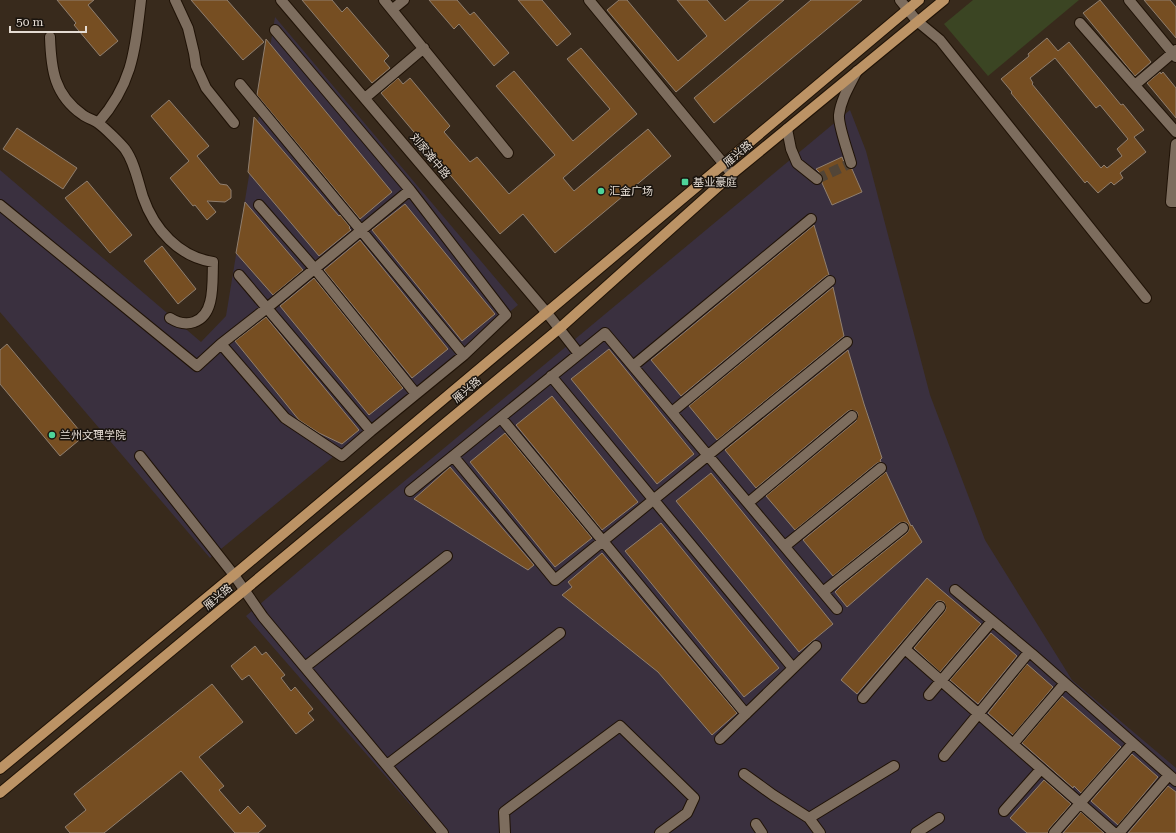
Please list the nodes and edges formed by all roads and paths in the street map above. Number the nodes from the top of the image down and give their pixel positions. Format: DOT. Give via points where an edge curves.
graph roads {
  1 [pos="141,0"];
  2 [pos="175,0"];
  3 [pos="281,0"];
  4 [pos="384,0"];
  5 [pos="404,0"];
  6 [pos="588,0"];
  7 [pos="900,0"];
  8 [pos="918,0"];
  9 [pos="944,0"];
  10 [pos="1129,0"];
  11 [pos="393,9"];
  12 [pos="907,9"];
  13 [pos="917,21"];
  14 [pos="1080,23"];
  15 [pos="276,30"];
  16 [pos="50,37"];
  17 [pos="424,48"];
  18 [pos="1175,54"];
  19 [pos="857,71"];
  20 [pos="240,84"];
  21 [pos="1134,85"];
  22 [pos="365,98"];
  23 [pos="98,123"];
  24 [pos="234,123"];
  25 [pos="787,129"];
  26 [pos="1176,132"];
  27 [pos="1176,144"];
  28 [pos="508,154"];
  29 [pos="851,163"];
  30 [pos="724,164"];
  31 [pos="732,174"];
  32 [pos="817,179"];
  33 [pos="410,190"];
  34 [pos="1176,202"];
  35 [pos="0,205"];
  36 [pos="259,205"];
  37 [pos="811,219"];
  38 [pos="361,231"];
  39 [pos="315,269"];
  40 [pos="239,275"];
  41 [pos="830,281"];
  42 [pos="1146,298"];
  43 [pos="267,308"];
  44 [pos="547,313"];
  45 [pos="170,318"];
  46 [pos="560,328"];
  47 [pos="847,342"];
  48 [pos="221,344"];
  49 [pos="579,354"];
  50 [pos="464,355"];
  51 [pos="633,366"];
  52 [pos="551,376"];
  53 [pos="416,394"];
  54 [pos="672,412"];
  55 [pos="852,416"];
  56 [pos="501,418"];
  57 [pos="371,431"];
  58 [pos="708,455"];
  59 [pos="140,456"];
  60 [pos="453,456"];
  61 [pos="881,468"];
  62 [pos="410,491"];
  63 [pos="653,500"];
  64 [pos="748,503"];
  65 [pos="903,528"];
  66 [pos="603,541"];
  67 [pos="784,546"];
  68 [pos="447,556"];
  69 [pos="234,576"];
  70 [pos="955,590"];
  71 [pos="245,591"];
  72 [pos="823,592"];
  73 [pos="940,607"];
  74 [pos="837,609"];
  75 [pos="992,621"];
  76 [pos="560,633"];
  77 [pos="816,646"];
  78 [pos="905,649"];
  79 [pos="1029,652"];
  80 [pos="305,667"];
  81 [pos="793,668"];
  82 [pos="941,681"];
  83 [pos="1065,684"];
  84 [pos="929,695"];
  85 [pos="863,698"];
  86 [pos="746,714"];
  87 [pos="978,714"];
  88 [pos="720,739"];
  89 [pos="1132,743"];
  90 [pos="1013,744"];
  91 [pos="944,756"];
  92 [pos="387,765"];
  93 [pos="894,766"];
  94 [pos="0,769"];
  95 [pos="1041,769"];
  96 [pos="744,774"];
  97 [pos="1173,778"];
  98 [pos="0,793"];
  99 [pos="1080,803"];
  100 [pos="1004,811"];
  101 [pos="809,818"];
  102 [pos="939,818"];
  103 [pos="756,824"];
  104 [pos="443,833"];
  105 [pos="505,833"];
  106 [pos="660,833"];
  107 [pos="762,833"];
  108 [pos="820,833"];
  109 [pos="916,833"];
  110 [pos="1054,833"];
  111 [pos="1114,833"];
  112 [pos="1119,833"];
  1 -- 23 [label="street" via="134,56 127,80 114,103"];
  2 -- 24 [label="street" via="188,28 196,66 206,88"];
  3 -- 22 [label="street, 刘家滩中路"];
  4 -- 11 [label="street"];
  5 -- 11 [label="street"];
  6 -- 30 [label="street"];
  7 -- 12 [label="street"];
  8 -- 12 [label="main road, 雁兴路"];
  9 -- 13 [label="main road, 雁兴路"];
  10 -- 18 [label="street"];
  11 -- 17 [label="street"];
  12 -- 13 [label="street"];
  12 -- 30 [label="main road, 雁兴路"];
  13 -- 19 [label="main road, 雁兴路"];
  13 -- 42 [label="street" via="940,40"];
  14 -- 21 [label="street"];
  15 -- 33 [label="street"];
  16 -- 23 [label="street" via="52,70 59,88 76,109"];
  17 -- 22 [label="street"];
  17 -- 28 [label="street"];
  18 -- 21 [label="street"];
  19 -- 25 [label="main road, 雁兴路"];
  19 -- 29 [label="street" via="839,115"];
  20 -- 38 [label="street"];
  21 -- 26 [label="street"];
  22 -- 44 [label="street, 刘家滩中路"];
  23 -- 45 [label="street" via="125,149 138,178 147,208 159,227 186,253 213,262 210,303 206,314 198,321 187,324"];
  25 -- 31 [label="main road, 雁兴路"];
  25 -- 32 [label="street" via="797,163"];
  27 -- 34 [label="street" via="1171,202"];
  30 -- 31 [label="street"];
  30 -- 44 [label="main road, 雁兴路"];
  31 -- 46 [label="main road, 雁兴路"];
  33 -- 38 [label="street"];
  33 -- 50 [label="street" via="506,315"];
  35 -- 48 [label="street" via="197,366"];
  36 -- 39 [label="street"];
  37 -- 51 [label="street"];
  38 -- 39 [label="street"];
  38 -- 50 [label="street"];
  39 -- 43 [label="street"];
  39 -- 53 [label="street"];
  40 -- 43 [label="street"];
  41 -- 54 [label="street"];
  43 -- 48 [label="street"];
  43 -- 57 [label="street"];
  44 -- 46 [label="street, 刘家滩中路"];
  44 -- 69 [label="main road, 雁兴路"];
  46 -- 49 [label="street, 刘家滩中路"];
  46 -- 71 [label="main road, 雁兴路"];
  47 -- 58 [label="street"];
  48 -- 57 [label="street" via="285,418 342,456"];
  49 -- 51 [label="street" via="605,333"];
  49 -- 52 [label="street"];
  50 -- 53 [label="street"];
  51 -- 54 [label="street"];
  52 -- 56 [label="street"];
  52 -- 63 [label="street"];
  53 -- 57 [label="street"];
  54 -- 58 [label="street"];
  55 -- 64 [label="street"];
  56 -- 60 [label="street"];
  56 -- 66 [label="street"];
  58 -- 63 [label="street"];
  58 -- 64 [label="street"];
  59 -- 69 [label="street"];
  60 -- 62 [label="street"];
  60 -- 66 [label="street" via="555,580"];
  61 -- 67 [label="street"];
  63 -- 66 [label="street"];
  63 -- 81 [label="street"];
  64 -- 67 [label="street"];
  65 -- 72 [label="street"];
  66 -- 86 [label="street"];
  67 -- 72 [label="street"];
  68 -- 80 [label="street"];
  69 -- 71 [label="street"];
  69 -- 94 [label="main road, 雁兴路"];
  70 -- 75 [label="street"];
  71 -- 80 [label="street"];
  71 -- 98 [label="main road, 雁兴路"];
  72 -- 74 [label="street"];
  73 -- 78 [label="street"];
  75 -- 79 [label="street"];
  75 -- 82 [label="street"];
  76 -- 92 [label="street"];
  77 -- 81 [label="street"];
  78 -- 82 [label="street"];
  78 -- 85 [label="street"];
  79 -- 83 [label="street"];
  79 -- 87 [label="street"];
  80 -- 92 [label="street"];
  81 -- 86 [label="street"];
  82 -- 84 [label="street"];
  82 -- 87 [label="street"];
  83 -- 89 [label="street"];
  83 -- 90 [label="street"];
  86 -- 88 [label="street"];
  87 -- 90 [label="street"];
  87 -- 91 [label="street"];
  89 -- 97 [label="street"];
  89 -- 99 [label="street"];
  90 -- 95 [label="street"];
  92 -- 104 [label="street"];
  93 -- 101 [label="street"];
  95 -- 99 [label="street"];
  95 -- 100 [label="street"];
  96 -- 101 [label="street"];
  97 -- 112 [label="street"];
  99 -- 110 [label="street"];
  99 -- 111 [label="street"];
  101 -- 108 [label="street"];
  102 -- 109 [label="street"];
  103 -- 107 [label="street"];
  105 -- 106 [label="street" via="504,812 620,726 694,798 687,813"];
}
